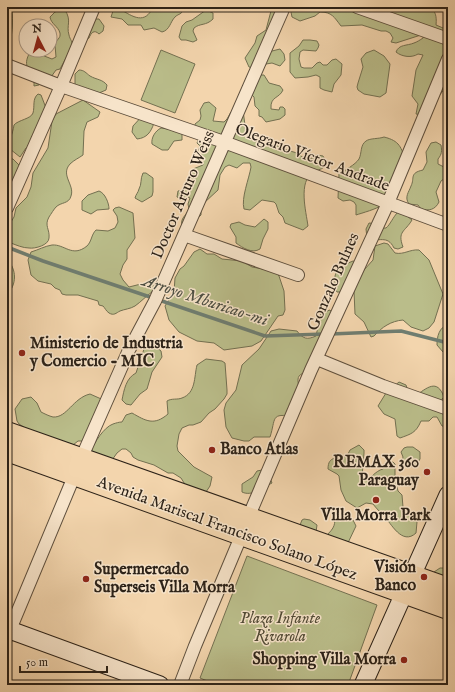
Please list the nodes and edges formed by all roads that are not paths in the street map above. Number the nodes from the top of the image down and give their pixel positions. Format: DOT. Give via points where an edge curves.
graph roads {
  1 [pos="94,7"];
  2 [pos="284,7"];
  3 [pos="357,7"];
  4 [pos="448,39"];
  5 [pos="448,58"];
  6 [pos="7,65"];
  7 [pos="61,86"];
  8 [pos="224,142"];
  9 [pos="388,203"];
  10 [pos="7,208"];
  11 [pos="448,225"];
  12 [pos="184,235"];
  13 [pos="298,275"];
  14 [pos="314,365"];
  15 [pos="448,410"];
  16 [pos="7,433"];
  17 [pos="7,450"];
  18 [pos="78,467"];
  19 [pos="448,496"];
  20 [pos="245,526"];
  21 [pos="408,586"];
  22 [pos="448,589"];
  23 [pos="448,608"];
  24 [pos="8,633"];
  25 [pos="160,685"];
  26 [pos="180,685"];
  27 [pos="363,685"];
  1 -- 7 [label="street"];
  2 -- 8 [label="street, Doctor Arturo Weiss"];
  3 -- 4 [label="street"];
  5 -- 9 [label="street, Gonzalo Bulnes"];
  6 -- 7 [label="street, Olegario Víctor Andrade"];
  7 -- 8 [label="street, Olegario Víctor Andrade"];
  7 -- 10 [label="street"];
  8 -- 9 [label="street, Olegario Víctor Andrade"];
  8 -- 12 [label="street, Doctor Arturo Weiss"];
  9 -- 11 [label="street, Olegario Víctor Andrade"];
  9 -- 14 [label="street, Gonzalo Bulnes"];
  12 -- 13 [label="street"];
  12 -- 18 [label="street, Doctor Arturo Weiss" via="155,301 129,350"];
  14 -- 15 [label="street"];
  14 -- 20 [label="street, Gonzalo Bulnes"];
  16 -- 18 [label="highway, Avenida Mariscal Francisco Solano López"];
  17 -- 18 [label="highway, Avenida Mariscal Francisco Solano López"];
  18 -- 20 [label="highway, Avenida Mariscal Francisco Solano López"];
  18 -- 24 [label="street, Doctor Arturo Weiss"];
  19 -- 21 [label="street"];
  20 -- 21 [label="highway, Avenida Mariscal Francisco Solano López"];
  20 -- 26 [label="street, Gonzalo Bulnes"];
  21 -- 22 [label="highway, Avenida Mariscal Francisco Solano López"];
  21 -- 23 [label="highway, Avenida Mariscal Francisco Solano López"];
  21 -- 27 [label="street"];
  24 -- 25 [label="street"];
}
